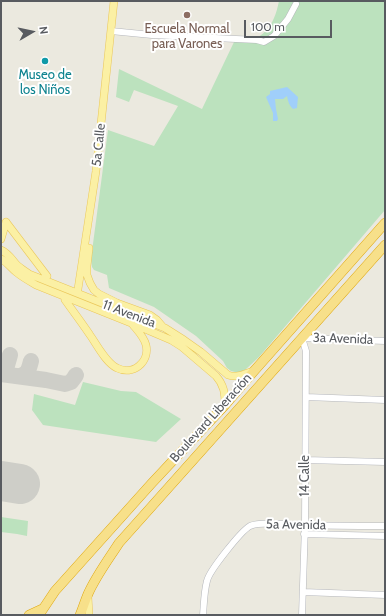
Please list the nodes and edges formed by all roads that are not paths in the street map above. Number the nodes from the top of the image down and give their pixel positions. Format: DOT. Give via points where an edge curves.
graph roads {
  1 [pos="114,1"];
  2 [pos="296,4"];
  3 [pos="111,31"];
  4 [pos="96,171"];
  5 [pos="385,223"];
  6 [pos="1,239"];
  7 [pos="385,245"];
  8 [pos="1,250"];
  9 [pos="1,259"];
  10 [pos="47,276"];
  11 [pos="78,289"];
  12 [pos="65,300"];
  13 [pos="78,306"];
  14 [pos="132,323"];
  15 [pos="84,327"];
  16 [pos="165,328"];
  17 [pos="302,338"];
  18 [pos="385,341"];
  19 [pos="254,371"];
  20 [pos="306,397"];
  21 [pos="385,400"];
  22 [pos="225,405"];
  23 [pos="304,460"];
  24 [pos="385,462"];
  25 [pos="304,525"];
  26 [pos="385,526"];
  27 [pos="304,534"];
  28 [pos="385,536"];
  29 [pos="303,592"];
  30 [pos="88,594"];
  31 [pos="385,595"];
  32 [pos="41,612"];
  33 [pos="29,615"];
  34 [pos="80,615"];
  35 [pos="89,615"];
  36 [pos="203,615"];
  37 [pos="302,615"];
  1 -- 3 [label="main road, 5a Calle"];
  2 -- 3 [label="street" via="274,36 264,42"];
  3 -- 4 [label="main road, 5a Calle"];
  4 -- 11 [label="main road, 5a Calle"];
  4 -- 16 [label="main road" via="97,191 87,266 90,283 99,294 150,315"];
  5 -- 19 [label="highway, Boulevard Liberación"];
  6 -- 10 [label="main road" via="6,222"];
  7 -- 17 [label="highway, Boulevard Liberación"];
  8 -- 16 [label="main road, 11 Avenida" via="29,274"];
  9 -- 14 [label="main road, 11 Avenida" via="21,277 36,285"];
  12 -- 15 [label="main road"];
  13 -- 15 [label="main road"];
  14 -- 15 [label="main road" via="143,338 147,353 140,365 128,370 116,368 111,364"];
  14 -- 22 [label="main road, 11 Avenida" via="171,340 211,372 224,388"];
  16 -- 19 [label="main road, 11 Avenida" via="201,352 228,375 239,376"];
  17 -- 18 [label="street, 3a Avenida"];
  17 -- 20 [label="street, 14 Calle" via="306,351"];
  17 -- 30 [label="highway, Boulevard Liberación" via="120,543"];
  19 -- 22 [label="highway, Boulevard Liberación"];
  20 -- 21 [label="street"];
  20 -- 23 [label="street, 14 Calle"];
  22 -- 32 [label="highway, Boulevard Liberación" via="55,591"];
  23 -- 24 [label="street"];
  23 -- 25 [label="street, 14 Calle"];
  25 -- 26 [label="street, 5a Avenida"];
  25 -- 27 [label="street, 14 Calle"];
  25 -- 36 [label="street, 5a Avenida" via="261,524 244,531 221,558 207,581"];
  27 -- 28 [label="street, 5a Avenida"];
  27 -- 29 [label="street, 14 Calle"];
  29 -- 31 [label="street"];
  29 -- 37 [label="street, 14 Calle"];
  30 -- 34 [label="highway, Boulevard Liberación"];
  30 -- 35 [label="main road"];
  32 -- 33 [label="highway"];
}
